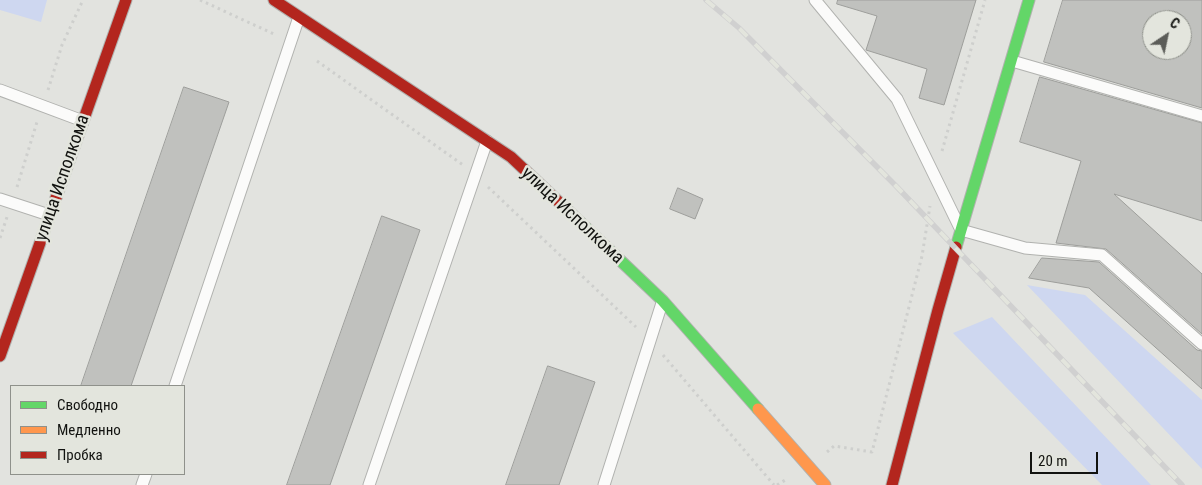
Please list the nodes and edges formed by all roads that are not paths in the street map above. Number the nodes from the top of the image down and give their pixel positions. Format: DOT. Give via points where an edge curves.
graph roads {
  1 [pos="126,0"];
  2 [pos="274,0"];
  3 [pos="815,0"];
  4 [pos="1029,0"];
  5 [pos="299,17"];
  6 [pos="1012,61"];
  7 [pos="0,90"];
  8 [pos="1202,116"];
  9 [pos="83,120"];
  10 [pos="487,141"];
  11 [pos="0,199"];
  12 [pos="49,215"];
  13 [pos="961,230"];
  14 [pos="663,301"];
  15 [pos="1202,344"];
  16 [pos="0,356"];
  17 [pos="175,385"];
  18 [pos="369,485"];
  19 [pos="604,485"];
  20 [pos="825,485"];
  21 [pos="892,485"];
  1 -- 9 [label="street, улица Исполкома"];
  2 -- 5 [label="street, улица Исполкома"];
  3 -- 13 [label="lane" via="897,99"];
  4 -- 6 [label="street"];
  5 -- 10 [label="street, улица Исполкома"];
  5 -- 17 [label="lane"];
  6 -- 8 [label="lane"];
  6 -- 13 [label="street"];
  7 -- 9 [label="lane"];
  9 -- 12 [label="street, улица Исполкома"];
  10 -- 14 [label="street, улица Исполкома" via="511,157"];
  10 -- 18 [label="lane"];
  11 -- 12 [label="lane"];
  12 -- 16 [label="street, улица Исполкома"];
  13 -- 15 [label="lane" via="1025,248 1102,255"];
  13 -- 21 [label="street"];
  14 -- 19 [label="lane"];
  14 -- 20 [label="street, улица Исполкома"];
}
